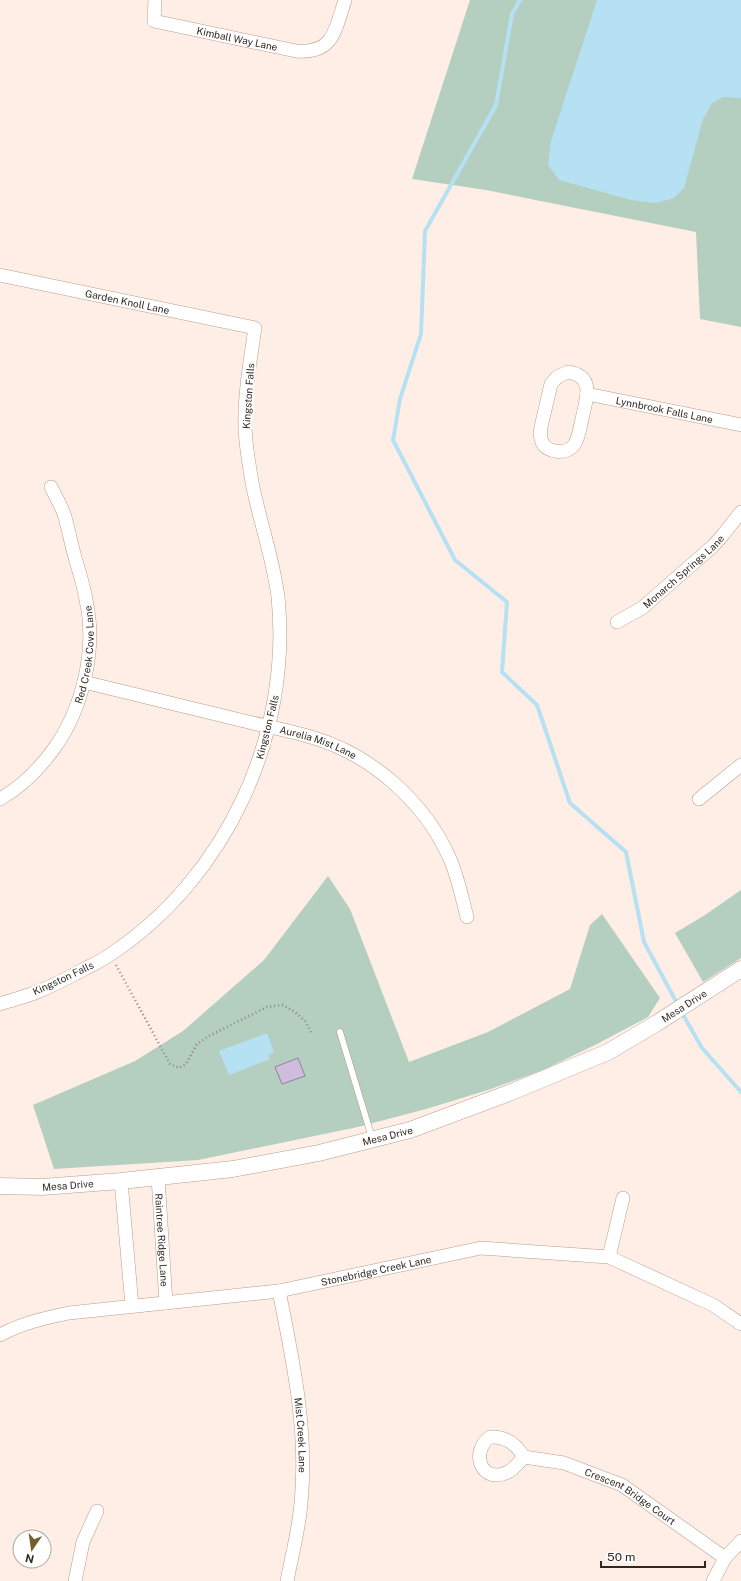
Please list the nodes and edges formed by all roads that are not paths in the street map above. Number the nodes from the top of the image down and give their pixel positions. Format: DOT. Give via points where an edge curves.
graph roads {
  1 [pos="155,0"];
  2 [pos="344,0"];
  3 [pos="0,275"];
  4 [pos="255,328"];
  5 [pos="588,394"];
  6 [pos="741,424"];
  7 [pos="52,487"];
  8 [pos="741,512"];
  9 [pos="617,622"];
  10 [pos="84,682"];
  11 [pos="268,727"];
  12 [pos="741,765"];
  13 [pos="0,799"];
  14 [pos="699,799"];
  15 [pos="467,917"];
  16 [pos="741,969"];
  17 [pos="0,1004"];
  18 [pos="340,1032"];
  19 [pos="373,1140"];
  20 [pos="158,1177"];
  21 [pos="121,1181"];
  22 [pos="0,1186"];
  23 [pos="623,1198"];
  24 [pos="609,1257"];
  25 [pos="279,1291"];
  26 [pos="166,1303"];
  27 [pos="132,1306"];
  28 [pos="741,1324"];
  29 [pos="0,1335"];
  30 [pos="524,1457"];
  31 [pos="97,1511"];
  32 [pos="741,1541"];
  33 [pos="725,1558"];
  34 [pos="75,1581"];
  35 [pos="287,1581"];
  36 [pos="712,1581"];
  1 -- 2 [label="street, Kimball Way Lane" via="154,21 309,52 321,48 329,41 335,31"];
  3 -- 4 [label="street, Garden Knoll Lane"];
  4 -- 11 [label="street, Kingston Falls" via="247,379 245,429 252,482 278,596 280,645 276,690"];
  5 -- 5 [label="street" via="584,379 574,373 562,374 553,380 540,433 542,442 548,449 559,452 574,445"];
  5 -- 6 [label="street, Lynnbrook Falls Lane"];
  7 -- 10 [label="street, Red Creek Cove Lane" via="64,516 87,601 89,652"];
  8 -- 9 [label="street, Monarch Springs Lane" via="713,546 642,608"];
  10 -- 11 [label="street, Aurelia Mist Lane"];
  10 -- 13 [label="street, Red Creek Cove Lane" via="77,707 64,735 42,765 12,792"];
  11 -- 15 [label="street, Aurelia Mist Lane" via="312,737 349,752 400,789 438,836 450,859"];
  11 -- 17 [label="street, Kingston Falls" via="242,804 221,841 174,901 144,930 110,955 36,992"];
  12 -- 14 [label="street"];
  16 -- 19 [label="street, Mesa Drive" via="608,1052 510,1093 410,1130"];
  18 -- 19 [label="lane"];
  19 -- 20 [label="street, Mesa Drive" via="233,1169"];
  20 -- 21 [label="street, Mesa Drive"];
  20 -- 26 [label="street, Raintree Ridge Lane"];
  21 -- 22 [label="street, Mesa Drive" via="42,1187"];
  21 -- 27 [label="street"];
  23 -- 24 [label="street"];
  24 -- 25 [label="street, Stonebridge Creek Lane" via="481,1248"];
  24 -- 28 [label="street, Stonebridge Creek Lane" via="713,1305"];
  25 -- 26 [label="street, Stonebridge Creek Lane"];
  25 -- 35 [label="street, Mist Creek Lane" via="299,1391 303,1450 301,1503"];
  26 -- 27 [label="street, Stonebridge Creek Lane"];
  27 -- 29 [label="street, Stonebridge Creek Lane" via="40,1319"];
  30 -- 33 [label="street, Crescent Bridge Court" via="564,1463 622,1485"];
  31 -- 34 [label="street" via="83,1542"];
  32 -- 33 [label="street"];
  33 -- 36 [label="street"];
}
